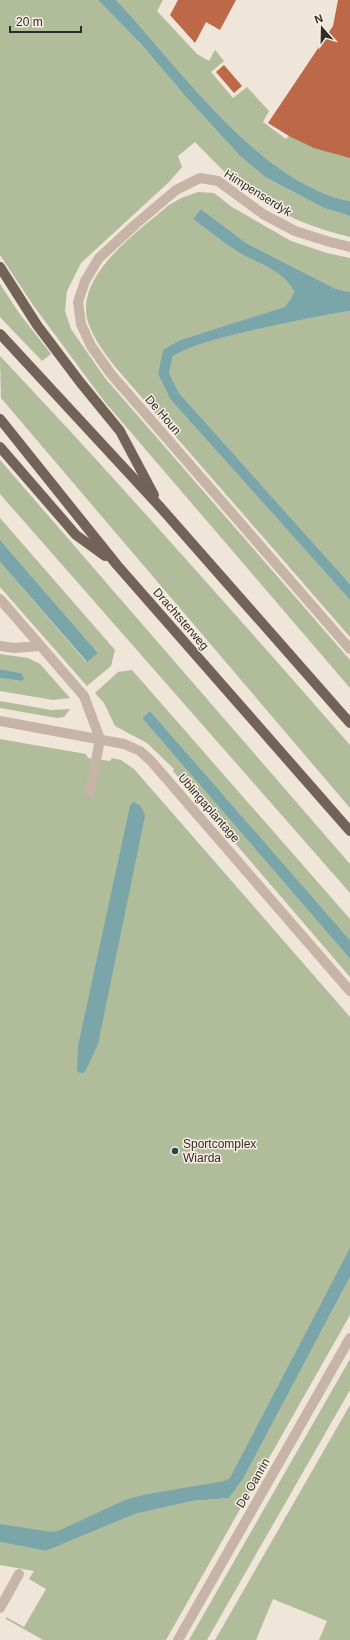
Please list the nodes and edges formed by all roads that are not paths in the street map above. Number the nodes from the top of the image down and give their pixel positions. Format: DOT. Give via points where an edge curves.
graph roads {
  1 [pos="176,190"];
  2 [pos="350,247"];
  3 [pos="0,267"];
  4 [pos="0,334"];
  5 [pos="0,418"];
  6 [pos="0,447"];
  7 [pos="161,508"];
  8 [pos="117,566"];
  9 [pos="0,599"];
  10 [pos="0,646"];
  11 [pos="40,646"];
  12 [pos="350,648"];
  13 [pos="0,721"];
  14 [pos="350,723"];
  15 [pos="100,738"];
  16 [pos="90,792"];
  17 [pos="350,831"];
  18 [pos="350,991"];
  19 [pos="350,1338"];
  20 [pos="19,1574"];
  21 [pos="0,1608"];
  22 [pos="178,1640"];
  1 -- 2 [label="street, Himpenserdyk" via="200,178 218,181 263,214 295,231"];
  1 -- 12 [label="street, De Houn" via="99,258 85,280 78,302 80,324 91,346 111,374"];
  3 -- 7 [label="main road" via="37,324 120,431"];
  4 -- 7 [label="main road"];
  5 -- 8 [label="main road, Drachtsterweg"];
  6 -- 8 [label="main road" via="76,535"];
  7 -- 14 [label="main road"];
  8 -- 17 [label="main road, Drachtsterweg"];
  9 -- 11 [label="street"];
  10 -- 11 [label="street"];
  11 -- 15 [label="street" via="84,696"];
  13 -- 15 [label="street, Ublingaplantage"];
  15 -- 16 [label="street"];
  15 -- 18 [label="street, Ublingaplantage" via="140,751 152,761"];
  19 -- 22 [label="street, De Oanrin"];
  20 -- 21 [label="street"];
}
